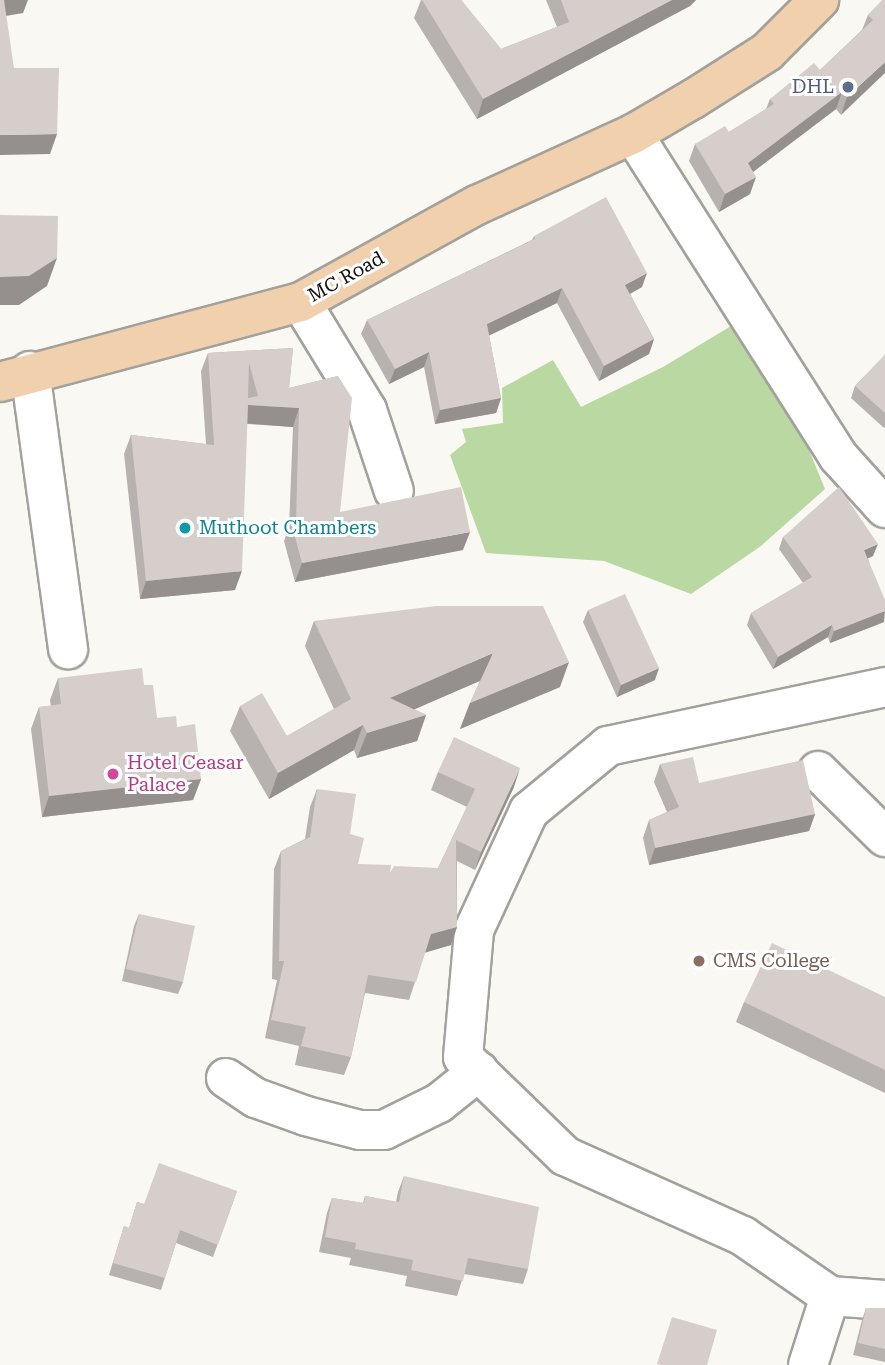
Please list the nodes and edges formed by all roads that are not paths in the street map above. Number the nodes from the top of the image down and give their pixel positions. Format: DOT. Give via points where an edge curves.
graph roads {
  1 [pos="785,0"];
  2 [pos="818,0"];
  3 [pos="633,134"];
  4 [pos="302,302"];
  5 [pos="10,373"];
  6 [pos="394,491"];
  7 [pos="885,508"];
  8 [pos="68,649"];
  9 [pos="885,687"];
  10 [pos="818,771"];
  11 [pos="885,837"];
  12 [pos="479,1071"];
  13 [pos="226,1078"];
  14 [pos="830,1296"];
  15 [pos="885,1300"];
  16 [pos="808,1365"];
  1 -- 3 [label="main road, MC Road" via="764,25 683,85"];
  2 -- 3 [label="main road, MC Road" via="766,52"];
  3 -- 4 [label="main road, MC Road" via="477,205"];
  3 -- 7 [label="street" via="838,456"];
  4 -- 5 [label="main road, MC Road"];
  4 -- 6 [label="street" via="367,410"];
  5 -- 8 [label="street"];
  9 -- 12 [label="street" via="608,746 529,811 474,930 463,1057"];
  10 -- 11 [label="street"];
  12 -- 13 [label="street" via="439,1103 384,1130 335,1125 256,1098"];
  12 -- 14 [label="street" via="565,1156 743,1236"];
  14 -- 15 [label="street"];
  14 -- 16 [label="street"];
}
